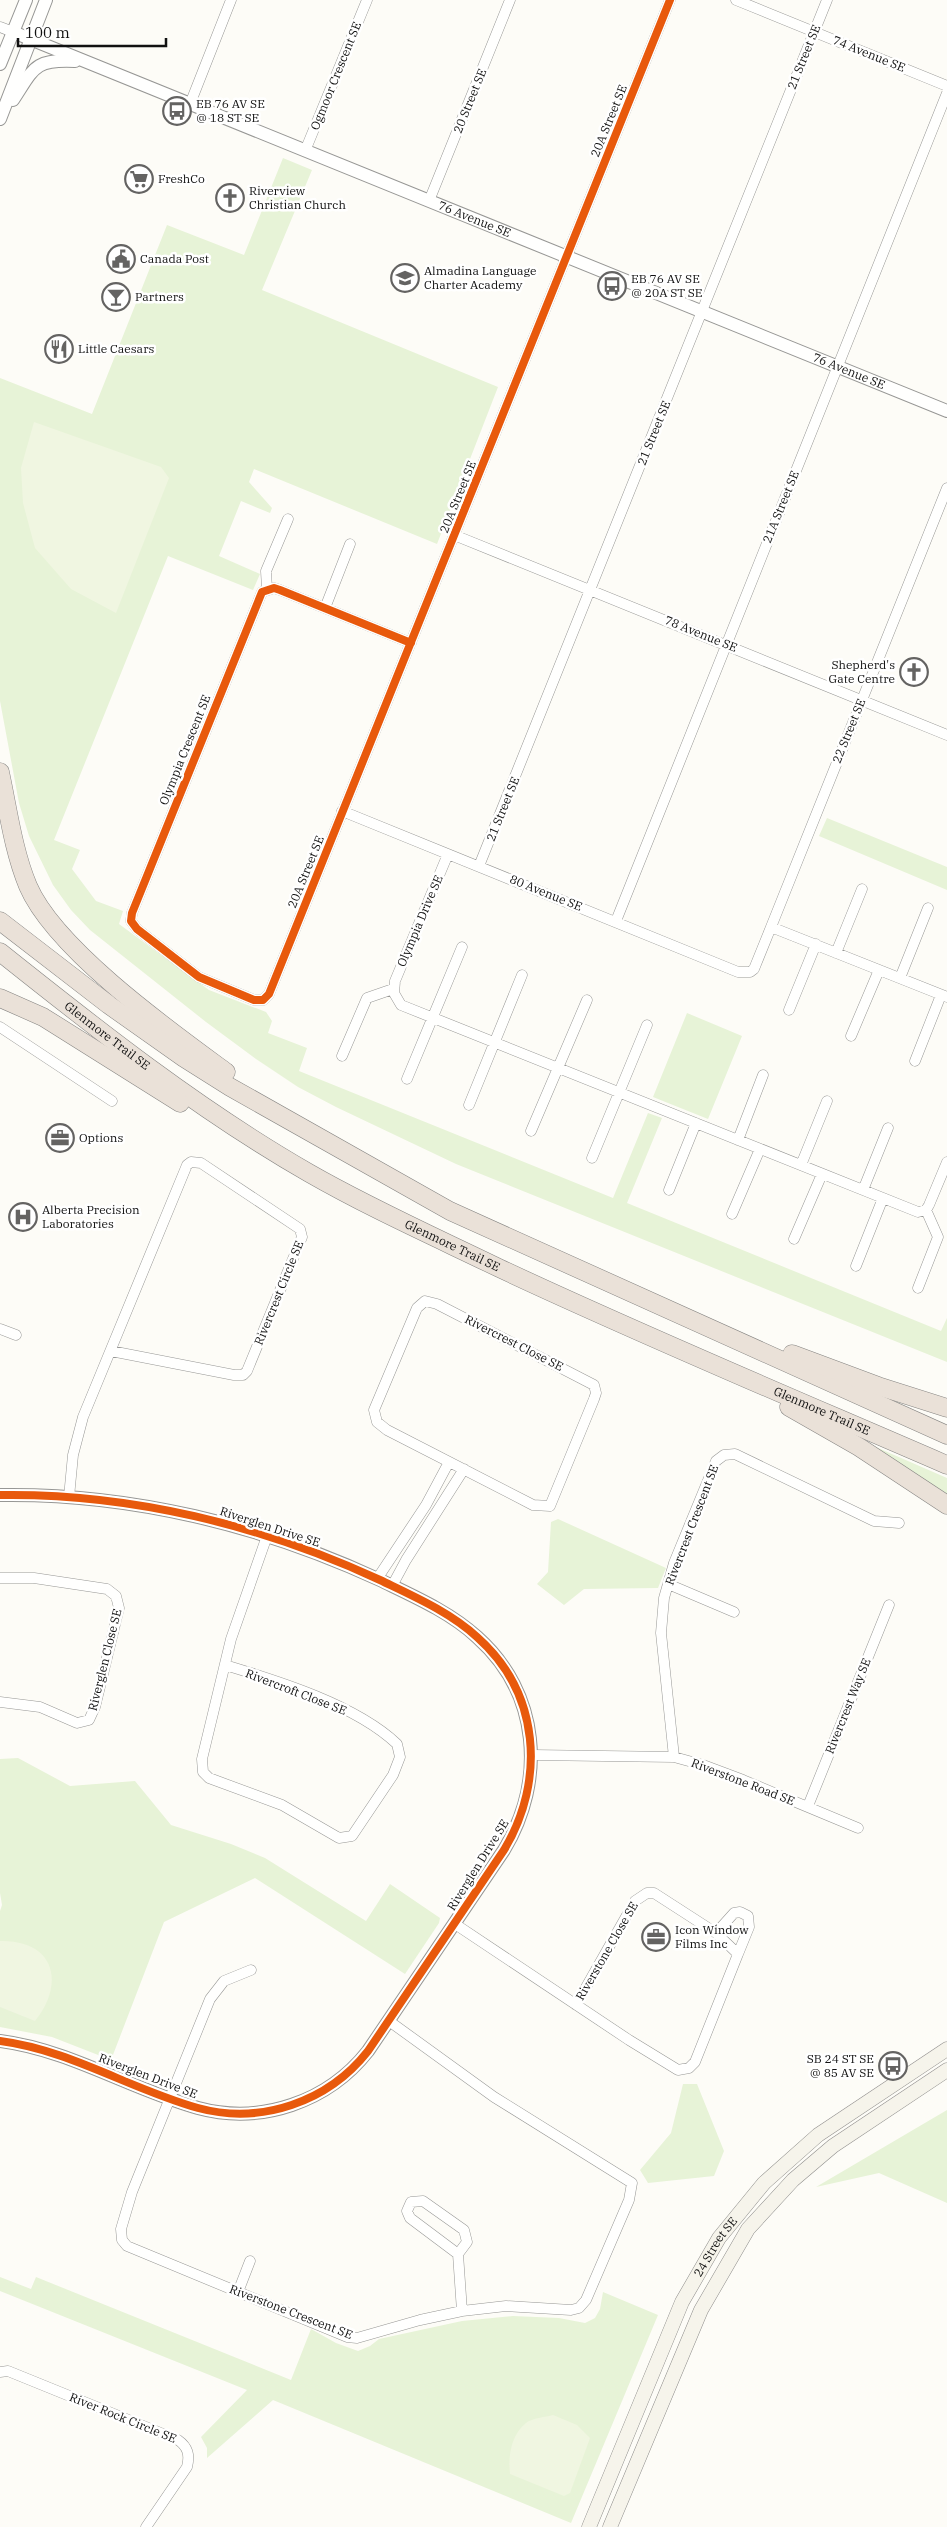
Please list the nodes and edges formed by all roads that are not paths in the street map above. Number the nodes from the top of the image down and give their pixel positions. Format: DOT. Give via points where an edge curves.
graph roads {
  1 [pos="26,0"];
  2 [pos="46,0"];
  3 [pos="230,0"];
  4 [pos="367,0"];
  5 [pos="510,0"];
  6 [pos="670,0"];
  7 [pos="736,0"];
  8 [pos="827,0"];
  9 [pos="0,27"];
  10 [pos="13,32"];
  11 [pos="814,32"];
  12 [pos="31,39"];
  13 [pos="84,61"];
  14 [pos="0,64"];
  15 [pos="947,86"];
  16 [pos="947,93"];
  17 [pos="190,104"];
  18 [pos="0,119"];
  19 [pos="305,151"];
  20 [pos="429,201"];
  21 [pos="566,257"];
  22 [pos="703,312"];
  23 [pos="838,367"];
  24 [pos="947,411"];
  25 [pos="947,488"];
  26 [pos="288,519"];
  27 [pos="454,535"];
  28 [pos="350,544"];
  29 [pos="267,589"];
  30 [pos="592,590"];
  31 [pos="325,608"];
  32 [pos="411,643"];
  33 [pos="726,644"];
  34 [pos="862,700"];
  35 [pos="947,735"];
  36 [pos="0,772"];
  37 [pos="342,811"];
  38 [pos="448,854"];
  39 [pos="479,866"];
  40 [pos="862,889"];
  41 [pos="928,908"];
  42 [pos="0,920"];
  43 [pos="616,921"];
  44 [pos="771,926"];
  45 [pos="816,944"];
  46 [pos="462,947"];
  47 [pos="0,952"];
  48 [pos="836,953"];
  49 [pos="879,970"];
  50 [pos="750,972"];
  51 [pos="522,974"];
  52 [pos="900,978"];
  53 [pos="393,989"];
  54 [pos="944,996"];
  55 [pos="0,998"];
  56 [pos="263,1000"];
  57 [pos="587,1000"];
  58 [pos="789,1010"];
  59 [pos="431,1017"];
  60 [pos="647,1025"];
  61 [pos="0,1027"];
  62 [pos="851,1036"];
  63 [pos="494,1042"];
  64 [pos="342,1056"];
  65 [pos="915,1061"];
  66 [pos="557,1068"];
  67 [pos="763,1075"];
  68 [pos="407,1079"];
  69 [pos="619,1092"];
  70 [pos="112,1102"];
  71 [pos="828,1102"];
  72 [pos="469,1105"];
  73 [pos="696,1123"];
  74 [pos="888,1128"];
  75 [pos="531,1131"];
  76 [pos="738,1140"];
  77 [pos="329,1144"];
  78 [pos="760,1149"];
  79 [pos="592,1158"];
  80 [pos="947,1162"];
  81 [pos="801,1165"];
  82 [pos="308,1173"];
  83 [pos="822,1174"];
  84 [pos="669,1190"];
  85 [pos="863,1190"];
  86 [pos="883,1198"];
  87 [pos="926,1210"];
  88 [pos="732,1214"];
  89 [pos="794,1239"];
  90 [pos="856,1266"];
  91 [pos="918,1288"];
  92 [pos="0,1329"];
  93 [pos="16,1335"];
  94 [pos="729,1336"];
  95 [pos="111,1351"];
  96 [pos="717,1366"];
  97 [pos="947,1408"];
  98 [pos="947,1435"];
  99 [pos="449,1462"];
  100 [pos="947,1464"];
  101 [pos="464,1469"];
  102 [pos="0,1495"];
  103 [pos="69,1498"];
  104 [pos="947,1505"];
  105 [pos="899,1523"];
  106 [pos="267,1536"];
  107 [pos="0,1578"];
  108 [pos="377,1579"];
  109 [pos="668,1584"];
  110 [pos="392,1586"];
  111 [pos="889,1605"];
  112 [pos="734,1612"];
  113 [pos="225,1665"];
  114 [pos="0,1702"];
  115 [pos="533,1755"];
  116 [pos="674,1757"];
  117 [pos="808,1806"];
  118 [pos="858,1828"];
  119 [pos="455,1924"];
  120 [pos="716,1934"];
  121 [pos="738,1954"];
  122 [pos="251,1970"];
  123 [pos="576,2004"];
  124 [pos="389,2021"];
  125 [pos="0,2041"];
  126 [pos="947,2049"];
  127 [pos="947,2070"];
  128 [pos="170,2098"];
  129 [pos="458,2254"];
  130 [pos="250,2261"];
  131 [pos="238,2292"];
  132 [pos="462,2311"];
  133 [pos="0,2372"];
  134 [pos="146,2527"];
  135 [pos="589,2527"];
  136 [pos="610,2527"];
  1 -- 10 [label="street"];
  2 -- 12 [label="street"];
  3 -- 17 [label="street"];
  4 -- 19 [label="street, Ogmoor Crescent SE"];
  5 -- 20 [label="street, 20 Street SE"];
  6 -- 21 [label="street, 20A Street SE"];
  7 -- 11 [label="street, 74 Avenue SE"];
  8 -- 11 [label="street, 21 Street SE"];
  9 -- 10 [label="street, 76 Avenue SE"];
  10 -- 12 [label="street, 76 Avenue SE"];
  10 -- 14 [label="street"];
  11 -- 15 [label="street, 74 Avenue SE"];
  11 -- 22 [label="street, 21 Street SE"];
  12 -- 13 [label="street, 76 Avenue SE"];
  12 -- 18 [label="street"];
  13 -- 17 [label="street, 76 Avenue SE"];
  13 -- 18 [label="street" via="51,60 40,64"];
  16 -- 23 [label="street, 21A Street SE"];
  17 -- 19 [label="street, 76 Avenue SE"];
  19 -- 20 [label="street, 76 Avenue SE"];
  20 -- 21 [label="street, 76 Avenue SE"];
  21 -- 22 [label="street, 76 Avenue SE"];
  21 -- 27 [label="street, 20A Street SE"];
  22 -- 23 [label="street, 76 Avenue SE"];
  22 -- 30 [label="street, 21 Street SE"];
  23 -- 24 [label="street, 76 Avenue SE"];
  23 -- 33 [label="street, 21A Street SE"];
  25 -- 34 [label="street, 22 Street SE"];
  26 -- 29 [label="street" via="266,571"];
  27 -- 30 [label="street, 78 Avenue SE"];
  27 -- 32 [label="street, 20A Street SE"];
  28 -- 31 [label="street"];
  29 -- 31 [label="street" via="280,590"];
  29 -- 56 [label="street, Olympia Crescent SE" via="258,597 131,918 137,929 199,977 254,1000"];
  30 -- 33 [label="street, 78 Avenue SE"];
  30 -- 39 [label="street, 21 Street SE"];
  31 -- 32 [label="street"];
  32 -- 37 [label="street, 20A Street SE"];
  33 -- 34 [label="street, 78 Avenue SE"];
  33 -- 43 [label="street, 21A Street SE"];
  34 -- 35 [label="street, 78 Avenue SE"];
  34 -- 44 [label="street, 22 Street SE"];
  36 -- 77 [label="highway" via="28,887 69,942 115,985 193,1048"];
  37 -- 38 [label="street, 80 Avenue SE"];
  37 -- 56 [label="street, 20A Street SE" via="269,994"];
  38 -- 39 [label="street, 80 Avenue SE"];
  38 -- 53 [label="street, Olympia Drive SE"];
  39 -- 43 [label="street, 80 Avenue SE"];
  40 -- 48 [label="street"];
  41 -- 52 [label="street"];
  42 -- 77 [label="highway, Glenmore Trail SE" via="109,1005 184,1058"];
  43 -- 50 [label="street, 80 Avenue SE" via="738,972"];
  44 -- 45 [label="street"];
  44 -- 50 [label="street, 22 Street SE"];
  45 -- 48 [label="street"];
  45 -- 58 [label="street"];
  46 -- 59 [label="street"];
  47 -- 82 [label="highway, Glenmore Trail SE" via="204,1108"];
  48 -- 49 [label="street"];
  49 -- 52 [label="street"];
  49 -- 62 [label="street"];
  51 -- 63 [label="street"];
  52 -- 54 [label="street"];
  53 -- 59 [label="street" via="401,1005"];
  53 -- 64 [label="street" via="367,998"];
  54 -- 65 [label="street"];
  55 -- 82 [label="highway" via="43,1017 236,1138"];
  57 -- 66 [label="street"];
  59 -- 63 [label="street"];
  59 -- 68 [label="street"];
  60 -- 69 [label="street"];
  61 -- 70 [label="street"];
  63 -- 66 [label="street"];
  63 -- 72 [label="street"];
  66 -- 69 [label="street"];
  66 -- 75 [label="street"];
  67 -- 76 [label="street"];
  69 -- 73 [label="street"];
  69 -- 79 [label="street"];
  71 -- 81 [label="street"];
  73 -- 76 [label="street"];
  73 -- 84 [label="street"];
  74 -- 85 [label="street"];
  76 -- 78 [label="street"];
  77 -- 94 [label="highway, Glenmore Trail SE" via="450,1212"];
  78 -- 81 [label="street"];
  78 -- 88 [label="street"];
  80 -- 87 [label="street"];
  81 -- 83 [label="street"];
  82 -- 96 [label="highway, Glenmore Trail SE" via="444,1242"];
  83 -- 85 [label="street"];
  83 -- 89 [label="street"];
  85 -- 86 [label="street"];
  86 -- 87 [label="street" via="918,1212"];
  86 -- 90 [label="street"];
  87 -- 91 [label="street" via="938,1237"];
  92 -- 93 [label="street"];
  94 -- 97 [label="highway" via="764,1344"];
  94 -- 98 [label="highway, Glenmore Trail SE"];
  95 -- 95 [label="street, Rivercrest Circle SE" via="183,1171 191,1162 201,1163 300,1229 302,1237 243,1375"];
  95 -- 103 [label="street, Rivercrest Circle SE" via="83,1417"];
  96 -- 100 [label="highway, Glenmore Trail SE"];
  96 -- 104 [label="highway" via="859,1447"];
  99 -- 101 [label="street, Rivercrest Close SE"];
  99 -- 101 [label="street, Rivercrest Close SE" via="387,1430 374,1416 417,1308 425,1302 437,1304 590,1382 596,1389 550,1506 534,1505"];
  99 -- 108 [label="street" via="426,1505"];
  101 -- 110 [label="street"];
  102 -- 103 [label="street, Riverglen Drive SE"];
  103 -- 106 [label="street, Riverglen Drive SE" via="168,1510"];
  105 -- 109 [label="street, Rivercrest Crescent SE" via="874,1521 742,1457 724,1455 714,1464"];
  106 -- 108 [label="street, Riverglen Drive SE"];
  106 -- 113 [label="street, Rivercroft Close SE"];
  107 -- 114 [label="street, Riverglen Close SE" via="34,1578 107,1589 116,1596 119,1604 96,1707 88,1720 77,1723 40,1707"];
  108 -- 110 [label="street, Riverglen Drive SE"];
  109 -- 112 [label="street"];
  109 -- 116 [label="street, Rivercrest Crescent SE" via="661,1628"];
  110 -- 115 [label="street, Riverglen Drive SE" via="461,1624 492,1652 525,1711"];
  111 -- 117 [label="street, Rivercrest Way SE"];
  113 -- 113 [label="street, Rivercroft Close SE" via="345,1710 397,1744 400,1757 393,1775 352,1836 333,1835 282,1805 209,1778 203,1772 202,1759"];
  115 -- 116 [label="street, Riverstone Road SE"];
  115 -- 119 [label="street, Riverglen Drive SE" via="526,1802 517,1827"];
  116 -- 117 [label="street, Riverstone Road SE"];
  117 -- 118 [label="street, Riverstone Road SE"];
  119 -- 123 [label="street, Riverstone Close SE"];
  119 -- 124 [label="street, Riverglen Drive SE"];
  120 -- 121 [label="street, Riverstone Close SE"];
  120 -- 121 [label="street, Riverstone Close SE" via="734,1913 748,1916 749,1927"];
  120 -- 123 [label="street, Riverstone Close SE" via="654,1893 640,1896"];
  121 -- 123 [label="street, Riverstone Close SE" via="695,2062 684,2070 673,2069"];
  122 -- 128 [label="street, Riverstone Crescent SE" via="224,1981 210,1999"];
  124 -- 128 [label="street, Riverglen Drive SE" via="348,2074 294,2105 260,2112 223,2113"];
  124 -- 132 [label="street, Riverstone Crescent SE" via="494,2096 632,2184 629,2200 586,2300 579,2308 506,2306"];
  125 -- 128 [label="street, Riverglen Drive SE" via="56,2053"];
  126 -- 135 [label="main road, 24 Street SE" via="818,2135 764,2183 718,2238 682,2302"];
  127 -- 136 [label="main road, 24 Street SE" via="833,2146 793,2180 748,2229 700,2310"];
  128 -- 131 [label="street, Riverstone Crescent SE" via="132,2192 120,2228 122,2240 135,2251"];
  129 -- 129 [label="street" via="467,2242 464,2230 423,2201 409,2204 410,2218"];
  129 -- 132 [label="street"];
  130 -- 131 [label="street"];
  131 -- 132 [label="street, Riverstone Crescent SE" via="357,2338"];
  133 -- 134 [label="street, River Rock Circle SE" via="8,2371 178,2440 185,2446 189,2458 187,2467"];
}
